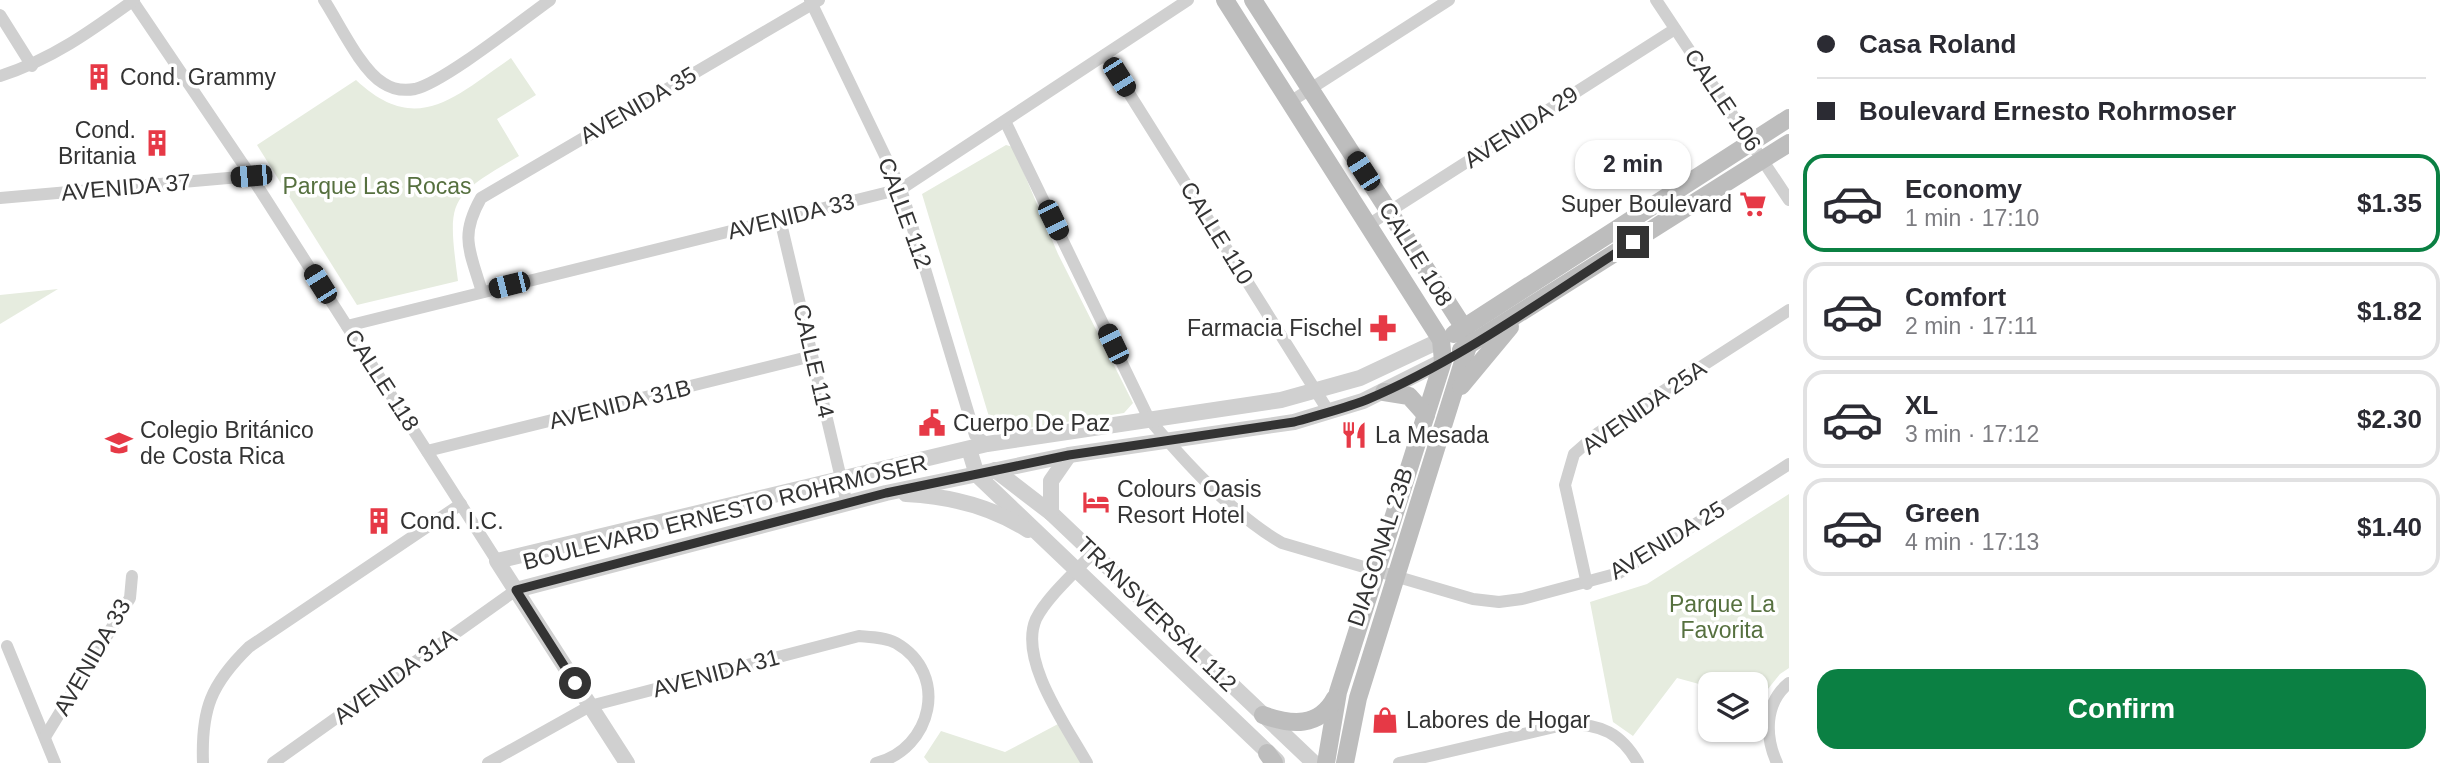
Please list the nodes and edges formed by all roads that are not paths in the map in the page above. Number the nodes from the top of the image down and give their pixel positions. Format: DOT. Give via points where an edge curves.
graph roads {
  1 [pos="133,0"];
  2 [pos="550,0"];
  3 [pos="1188,0"];
  4 [pos="1225,0"];
  5 [pos="1253,0"];
  6 [pos="1449,0"];
  7 [pos="1656,0"];
  8 [pos="814,1"];
  9 [pos="329,2"];
  10 [pos="0,15"];
  11 [pos="1675,29"];
  12 [pos="1105,55"];
  13 [pos="32,66"];
  14 [pos="0,75"];
  15 [pos="1311,90"];
  16 [pos="1290,102"];
  17 [pos="1789,118"];
  18 [pos="1005,121"];
  19 [pos="1751,142"];
  20 [pos="1789,143"];
  21 [pos="1763,160"];
  22 [pos="251,176"];
  23 [pos="901,189"];
  24 [pos="0,198"];
  25 [pos="1789,200"];
  26 [pos="1389,211"];
  27 [pos="780,219"];
  28 [pos="1368,225"];
  29 [pos="482,292"];
  30 [pos="1789,310"];
  31 [pos="1524,311"];
  32 [pos="347,327"];
  33 [pos="1464,328"];
  34 [pos="1441,340"];
  35 [pos="1468,346"];
  36 [pos="812,356"];
  37 [pos="1443,361"];
  38 [pos="1317,391"];
  39 [pos="1384,391"];
  40 [pos="1453,397"];
  41 [pos="1329,412"];
  42 [pos="1426,415"];
  43 [pos="1149,419"];
  44 [pos="1166,439"];
  45 [pos="977,443"];
  46 [pos="427,451"];
  47 [pos="1069,455"];
  48 [pos="1789,464"];
  49 [pos="995,471"];
  50 [pos="977,475"];
  51 [pos="842,480"];
  52 [pos="886,493"];
  53 [pos="461,504"];
  54 [pos="846,504"];
  55 [pos="1051,513"];
  56 [pos="1053,545"];
  57 [pos="1093,553"];
  58 [pos="497,561"];
  59 [pos="1078,569"];
  60 [pos="1375,571"];
  61 [pos="132,576"];
  62 [pos="1397,577"];
  63 [pos="1587,584"];
  64 [pos="516,590"];
  65 [pos="7,646"];
  66 [pos="1789,683"];
  67 [pos="1338,692"];
  68 [pos="590,706"];
  69 [pos="1263,715"];
  70 [pos="45,737"];
  71 [pos="1274,760"];
  72 [pos="55,763"];
  73 [pos="203,763"];
  74 [pos="274,763"];
  75 [pos="488,763"];
  76 [pos="626,763"];
  77 [pos="876,763"];
  78 [pos="1087,763"];
  79 [pos="1314,763"];
  80 [pos="1326,763"];
  81 [pos="1345,763"];
  82 [pos="1399,763"];
  83 [pos="1638,763"];
  84 [pos="1777,763"];
  1 -- 13 [label="street" via="80,39"];
  1 -- 22 [label="street, CALLE 118"];
  2 -- 9 [label="street" via="437,79 415,89 382,83"];
  3 -- 12 [label="street, AVENIDA 33"];
  4 -- 16 [label="main road, CALLE 108"];
  5 -- 15 [label="main road, CALLE 108"];
  6 -- 15 [label="street"];
  7 -- 11 [label="street, CALLE 106"];
  8 -- 23 [label="street, CALLE 112"];
  8 -- 29 [label="street, AVENIDA 35" via="481,198 468,220 468,242"];
  10 -- 13 [label="street"];
  11 -- 19 [label="street, CALLE 106"];
  11 -- 26 [label="street, AVENIDA 29"];
  12 -- 18 [label="street, AVENIDA 33"];
  12 -- 38 [label="street, CALLE 110"];
  13 -- 14 [label="street"];
  15 -- 16 [label="street"];
  15 -- 26 [label="main road, CALLE 108"];
  16 -- 28 [label="main road, CALLE 108"];
  17 -- 19 [label="main road, BOULEVARD ERNESTO ROHRMOSER"];
  18 -- 23 [label="street, AVENIDA 33"];
  18 -- 43 [label="street, AVENIDA 25"];
  19 -- 21 [label="street, CALLE 106"];
  19 -- 33 [label="main road, BOULEVARD ERNESTO ROHRMOSER"];
  20 -- 21 [label="main road, BOULEVARD ERNESTO ROHRMOSER"];
  21 -- 25 [label="street, CALLE 106"];
  21 -- 31 [label="main road, BOULEVARD ERNESTO ROHRMOSER"];
  22 -- 24 [label="street, AVENIDA 37"];
  22 -- 32 [label="street, CALLE 118"];
  23 -- 27 [label="street, AVENIDA 33"];
  23 -- 45 [label="street, CALLE 112"];
  26 -- 28 [label="street, AVENIDA 29"];
  26 -- 33 [label="main road, CALLE 108"];
  27 -- 29 [label="street, AVENIDA 33"];
  27 -- 36 [label="street, CALLE 114"];
  28 -- 34 [label="main road, CALLE 108"];
  29 -- 32 [label="street, AVENIDA 33"];
  30 -- 63 [label="street, AVENIDA 25A" via="1598,433 1574,454 1566,485"];
  31 -- 35 [label="main road, BOULEVARD ERNESTO ROHRMOSER"];
  31 -- 40 [label="main road"];
  32 -- 46 [label="street, CALLE 118"];
  33 -- 34 [label="main road, BOULEVARD ERNESTO ROHRMOSER"];
  33 -- 35 [label="main road, CALLE 108"];
  34 -- 37 [label="main road, CALLE 108"];
  34 -- 38 [label="street, BOULEVARD ERNESTO ROHRMOSER" via="1396,363"];
  35 -- 37 [label="main road, BOULEVARD ERNESTO ROHRMOSER"];
  35 -- 40 [label="main road, DIAGONAL 23B"];
  36 -- 46 [label="street, AVENIDA 31B"];
  36 -- 51 [label="street, CALLE 114"];
  37 -- 39 [label="street, BOULEVARD ERNESTO ROHRMOSER"];
  37 -- 42 [label="main road, DIAGONAL 23B"];
  38 -- 41 [label="street, CALLE 110"];
  38 -- 43 [label="street, BOULEVARD ERNESTO ROHRMOSER"];
  39 -- 41 [label="street, BOULEVARD ERNESTO ROHRMOSER"];
  39 -- 42 [label="main road" via="1409,396"];
  40 -- 62 [label="main road, DIAGONAL 23B"];
  41 -- 44 [label="street, BOULEVARD ERNESTO ROHRMOSER" via="1294,422"];
  42 -- 60 [label="main road, DIAGONAL 23B"];
  43 -- 44 [label="street, AVENIDA 25"];
  43 -- 45 [label="street, BOULEVARD ERNESTO ROHRMOSER"];
  44 -- 47 [label="street, BOULEVARD ERNESTO ROHRMOSER"];
  44 -- 60 [label="street, AVENIDA 25" via="1262,531 1282,543"];
  45 -- 49 [label="street, CALLE 112"];
  45 -- 50 [label="street, CALLE 112"];
  45 -- 51 [label="street, BOULEVARD ERNESTO ROHRMOSER"];
  46 -- 53 [label="street, CALLE 118"];
  47 -- 49 [label="street, BOULEVARD ERNESTO ROHRMOSER"];
  47 -- 55 [label="street" via="1051,481"];
  48 -- 63 [label="street, AVENIDA 25" via="1619,573"];
  49 -- 50 [label="street, BOULEVARD ERNESTO ROHRMOSER"];
  49 -- 55 [label="street, TRANSVERSAL 112"];
  50 -- 52 [label="street, BOULEVARD ERNESTO ROHRMOSER"];
  50 -- 56 [label="street, TRANSVERSAL 112"];
  51 -- 54 [label="street, CALLE 114"];
  51 -- 58 [label="street, BOULEVARD ERNESTO ROHRMOSER"];
  52 -- 54 [label="street, BOULEVARD ERNESTO ROHRMOSER"];
  52 -- 56 [label="street" via="957,501 991,512"];
  53 -- 58 [label="street, CALLE 118"];
  53 -- 73 [label="street" via="249,646 225,670 208,700"];
  54 -- 64 [label="street, BOULEVARD ERNESTO ROHRMOSER"];
  55 -- 57 [label="street, TRANSVERSAL 112"];
  56 -- 59 [label="street, TRANSVERSAL 112"];
  57 -- 59 [label="street"];
  57 -- 69 [label="street, TRANSVERSAL 112"];
  58 -- 64 [label="street, CALLE 118"];
  59 -- 71 [label="street, TRANSVERSAL 112"];
  59 -- 78 [label="street" via="1036,618 1030,642 1039,674"];
  60 -- 62 [label="street, AVENIDA 25"];
  60 -- 67 [label="main road, DIAGONAL 23B"];
  61 -- 70 [label="street, AVENIDA 33" via="130,598"];
  62 -- 63 [label="street, AVENIDA 25" via="1499,602"];
  62 -- 81 [label="main road, DIAGONAL 23B" via="1358,698"];
  64 -- 68 [label="street, CALLE 118"];
  64 -- 74 [label="street, AVENIDA 31A"];
  65 -- 70 [label="street"];
  66 -- 84 [label="street" via="1776,698 1768,720 1769,746"];
  67 -- 69 [label="main road" via="1315,720 1297,724"];
  67 -- 80 [label="main road, DIAGONAL 23B"];
  68 -- 75 [label="street, AVENIDA 31"];
  68 -- 76 [label="street, CALLE 118"];
  68 -- 77 [label="street, AVENIDA 31" via="859,636 895,643 912,656 928,692 922,731 909,747"];
  69 -- 79 [label="street, TRANSVERSAL 112"];
  70 -- 72 [label="street"];
  82 -- 83 [label="street" via="1567,724 1604,728 1628,747"];
}
